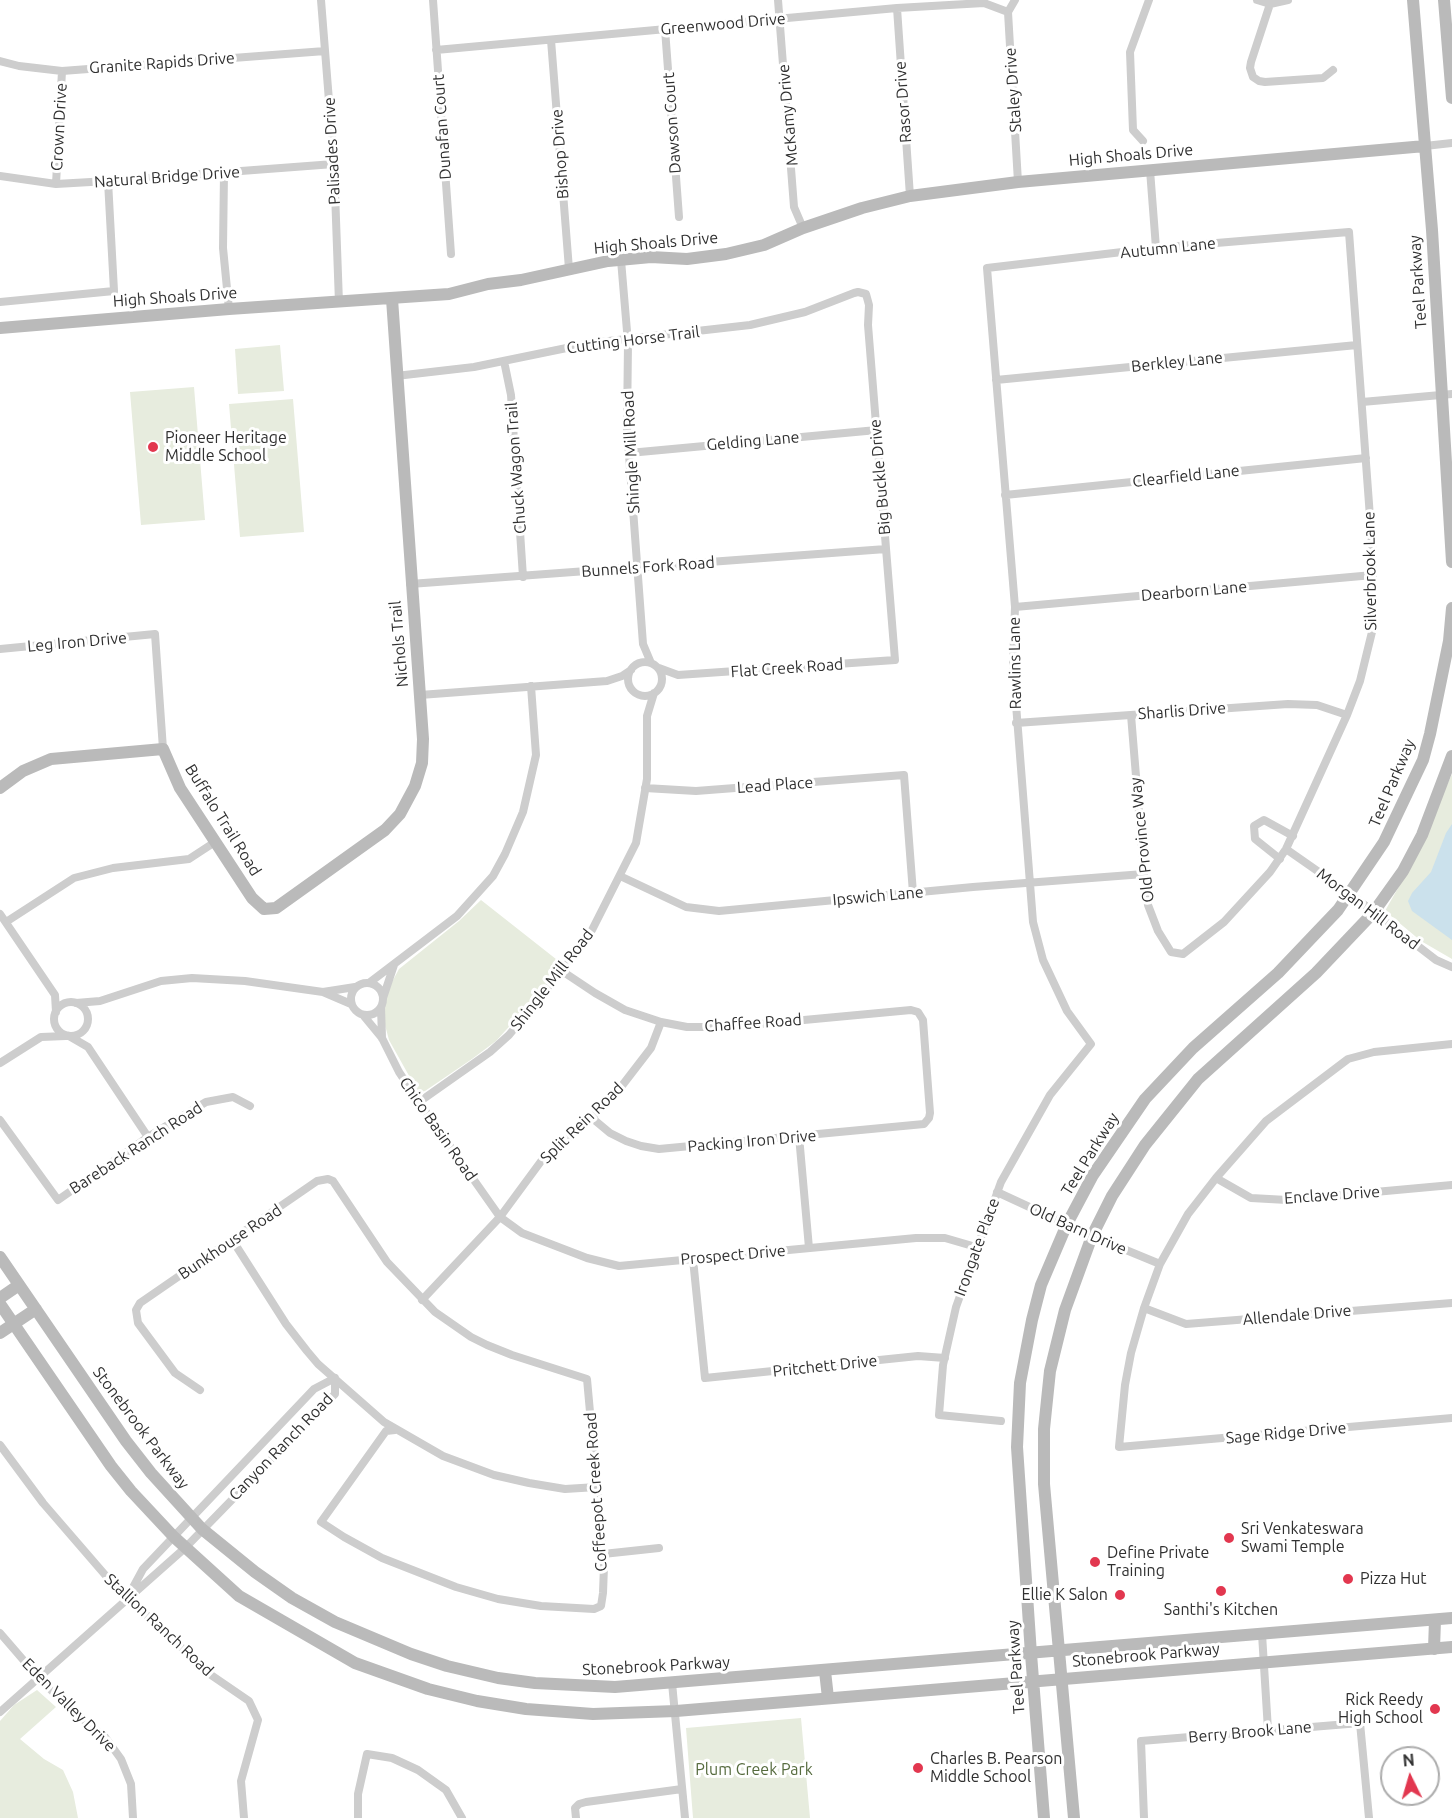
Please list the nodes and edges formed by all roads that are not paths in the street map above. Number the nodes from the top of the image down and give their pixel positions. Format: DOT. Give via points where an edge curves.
graph roads {
  1 [pos="321,0"];
  2 [pos="433,0"];
  3 [pos="778,0"];
  4 [pos="1015,0"];
  5 [pos="1149,0"];
  6 [pos="1257,0"];
  7 [pos="1288,0"];
  8 [pos="1413,0"];
  9 [pos="1444,0"];
  10 [pos="1270,4"];
  11 [pos="897,8"];
  12 [pos="1008,12"];
  13 [pos="780,19"];
  14 [pos="665,29"];
  15 [pos="551,40"];
  16 [pos="436,50"];
  17 [pos="326,51"];
  18 [pos="0,62"];
  19 [pos="1333,70"];
  20 [pos="62,71"];
  21 [pos="1452,98"];
  22 [pos="1143,141"];
  23 [pos="1452,143"];
  24 [pos="1425,146"];
  25 [pos="334,164"];
  26 [pos="1150,170"];
  27 [pos="224,173"];
  28 [pos="0,176"];
  29 [pos="108,182"];
  30 [pos="1018,182"];
  31 [pos="56,183"];
  32 [pos="910,196"];
  33 [pos="679,218"];
  34 [pos="803,228"];
  35 [pos="1349,232"];
  36 [pos="1156,249"];
  37 [pos="451,254"];
  38 [pos="621,260"];
  39 [pos="987,267"];
  40 [pos="569,269"];
  41 [pos="866,294"];
  42 [pos="392,299"];
  43 [pos="0,302"];
  44 [pos="339,303"];
  45 [pos="229,309"];
  46 [pos="0,328"];
  47 [pos="628,339"];
  48 [pos="1357,345"];
  49 [pos="504,361"];
  50 [pos="396,376"];
  51 [pos="996,380"];
  52 [pos="1447,395"];
  53 [pos="1362,402"];
  54 [pos="877,430"];
  55 [pos="629,453"];
  56 [pos="1366,458"];
  57 [pos="1005,495"];
  58 [pos="886,549"];
  59 [pos="1452,562"];
  60 [pos="637,567"];
  61 [pos="1373,575"];
  62 [pos="523,577"];
  63 [pos="410,584"];
  64 [pos="1015,607"];
  65 [pos="1452,608"];
  66 [pos="155,634"];
  67 [pos="643,644"];
  68 [pos="0,649"];
  69 [pos="895,660"];
  70 [pos="655,666"];
  71 [pos="634,667"];
  72 [pos="678,675"];
  73 [pos="607,681"];
  74 [pos="531,686"];
  75 [pos="634,691"];
  76 [pos="656,691"];
  77 [pos="420,695"];
  78 [pos="1131,715"];
  79 [pos="1347,715"];
  80 [pos="647,716"];
  81 [pos="1016,723"];
  82 [pos="164,749"];
  83 [pos="1452,756"];
  84 [pos="0,788"];
  85 [pos="645,788"];
  86 [pos="1293,836"];
  87 [pos="215,842"];
  88 [pos="1286,849"];
  89 [pos="1280,859"];
  90 [pos="1144,874"];
  91 [pos="620,876"];
  92 [pos="1030,882"];
  93 [pos="913,893"];
  94 [pos="1349,893"];
  95 [pos="264,909"];
  96 [pos="1373,913"];
  97 [pos="0,914"];
  98 [pos="6,922"];
  99 [pos="1179,955"];
  100 [pos="394,965"];
  101 [pos="1452,967"];
  102 [pos="562,971"];
  103 [pos="369,983"];
  104 [pos="355,987"];
  105 [pos="323,992"];
  106 [pos="55,995"];
  107 [pos="100,1001"];
  108 [pos="382,1002"];
  109 [pos="75,1003"];
  110 [pos="351,1004"];
  111 [pos="55,1013"];
  112 [pos="363,1015"];
  113 [pos="661,1022"];
  114 [pos="87,1025"];
  115 [pos="68,1036"];
  116 [pos="42,1037"];
  117 [pos="382,1038"];
  118 [pos="1091,1044"];
  119 [pos="1452,1044"];
  120 [pos="88,1047"];
  121 [pos="0,1063"];
  122 [pos="419,1102"];
  123 [pos="250,1106"];
  124 [pos="592,1118"];
  125 [pos="0,1120"];
  126 [pos="921,1125"];
  127 [pos="799,1136"];
  128 [pos="148,1137"];
  129 [pos="1216,1178"];
  130 [pos="1452,1185"];
  131 [pos="996,1192"];
  132 [pos="500,1217"];
  133 [pos="1067,1224"];
  134 [pos="1092,1236"];
  135 [pos="233,1241"];
  136 [pos="976,1247"];
  137 [pos="809,1248"];
  138 [pos="0,1257"];
  139 [pos="693,1259"];
  140 [pos="1160,1264"];
  141 [pos="19,1285"];
  142 [pos="0,1298"];
  143 [pos="422,1300"];
  144 [pos="1452,1303"];
  145 [pos="0,1304"];
  146 [pos="1144,1308"];
  147 [pos="36,1309"];
  148 [pos="13,1324"];
  149 [pos="0,1333"];
  150 [pos="945,1358"];
  151 [pos="335,1378"];
  152 [pos="200,1389"];
  153 [pos="1452,1418"];
  154 [pos="1000,1421"];
  155 [pos="396,1430"];
  156 [pos="0,1445"];
  157 [pos="597,1487"];
  158 [pos="192,1519"];
  159 [pos="202,1529"];
  160 [pos="174,1537"];
  161 [pos="185,1548"];
  162 [pos="659,1548"];
  163 [pos="603,1554"];
  164 [pos="127,1598"];
  165 [pos="1452,1618"];
  166 [pos="1435,1620"];
  167 [pos="0,1633"];
  168 [pos="1262,1634"];
  169 [pos="1452,1647"];
  170 [pos="1434,1649"];
  171 [pos="1060,1652"];
  172 [pos="1031,1654"];
  173 [pos="1263,1661"];
  174 [pos="825,1671"];
  175 [pos="38,1677"];
  176 [pos="1063,1678"];
  177 [pos="1033,1681"];
  178 [pos="672,1683"];
  179 [pos="828,1698"];
  180 [pos="676,1711"];
  181 [pos="0,1712"];
  182 [pos="1268,1730"];
  183 [pos="682,1789"];
  184 [pos="576,1813"];
  185 [pos="133,1818"];
  186 [pos="244,1818"];
  187 [pos="358,1818"];
  188 [pos="462,1818"];
  189 [pos="685,1818"];
  190 [pos="1044,1818"];
  191 [pos="1074,1818"];
  192 [pos="1144,1818"];
  193 [pos="1369,1818"];
  1 -- 17 [label="street, Palisades Drive"];
  2 -- 16 [label="street, Dunafan Court"];
  3 -- 13 [label="street, McKamy Drive"];
  4 -- 12 [label="street"];
  5 -- 22 [label="street" via="1130,52 1133,130"];
  6 -- 10 [label="street"];
  7 -- 10 [label="street"];
  8 -- 24 [label="main road, Teel Parkway"];
  9 -- 21 [label="main road"];
  10 -- 19 [label="street" via="1251,62 1253,76 1265,82 1323,78"];
  11 -- 12 [label="street, Greenwood Drive" via="984,3"];
  11 -- 13 [label="street, Greenwood Drive"];
  11 -- 32 [label="street, Rasor Drive"];
  12 -- 30 [label="street, Staley Drive"];
  13 -- 14 [label="street, Greenwood Drive"];
  13 -- 34 [label="street, McKamy Drive" via="794,207"];
  14 -- 15 [label="street, Greenwood Drive"];
  14 -- 33 [label="street, Dawson Court"];
  15 -- 16 [label="street, Greenwood Drive"];
  15 -- 40 [label="street, Bishop Drive"];
  16 -- 37 [label="street, Dunafan Court"];
  17 -- 20 [label="street, Granite Rapids Drive"];
  17 -- 25 [label="street, Palisades Drive"];
  18 -- 20 [label="street, Granite Rapids Drive"];
  20 -- 31 [label="street, Crown Drive"];
  23 -- 24 [label="street, High Shoals Drive"];
  24 -- 26 [label="main road, High Shoals Drive"];
  24 -- 52 [label="main road, Teel Parkway"];
  25 -- 27 [label="street, Natural Bridge Drive"];
  25 -- 44 [label="street, Palisades Drive"];
  26 -- 30 [label="main road, High Shoals Drive"];
  26 -- 36 [label="street"];
  27 -- 29 [label="street, Natural Bridge Drive"];
  27 -- 45 [label="street" via="223,248"];
  28 -- 31 [label="street, Natural Bridge Drive"];
  29 -- 31 [label="street, Natural Bridge Drive"];
  29 -- 43 [label="street" via="114,291"];
  30 -- 32 [label="main road, High Shoals Drive"];
  32 -- 34 [label="main road, High Shoals Drive"];
  34 -- 38 [label="main road, High Shoals Drive" via="764,245 726,254"];
  35 -- 36 [label="street, Autumn Lane"];
  35 -- 48 [label="street, Silverbrook Lane"];
  36 -- 39 [label="street, Autumn Lane"];
  38 -- 40 [label="main road, High Shoals Drive"];
  38 -- 47 [label="street, Shingle Mill Road"];
  39 -- 51 [label="street, Rawlins Lane"];
  40 -- 42 [label="main road, High Shoals Drive" via="449,294"];
  41 -- 47 [label="street, Cutting Horse Trail" via="854,293 805,312 750,326"];
  41 -- 54 [label="street, Big Buckle Drive"];
  42 -- 44 [label="main road, High Shoals Drive"];
  42 -- 50 [label="main road, Nichols Trail"];
  44 -- 45 [label="main road, High Shoals Drive"];
  45 -- 46 [label="main road, High Shoals Drive"];
  47 -- 49 [label="street, Cutting Horse Trail"];
  47 -- 55 [label="street, Shingle Mill Road"];
  48 -- 51 [label="street, Berkley Lane"];
  48 -- 53 [label="street, Silverbrook Lane"];
  49 -- 50 [label="street, Cutting Horse Trail"];
  49 -- 62 [label="street, Chuck Wagon Trail" via="511,395"];
  50 -- 63 [label="main road, Nichols Trail"];
  51 -- 57 [label="street, Rawlins Lane"];
  52 -- 53 [label="street"];
  52 -- 59 [label="main road, Teel Parkway"];
  53 -- 56 [label="street, Silverbrook Lane"];
  54 -- 55 [label="street, Gelding Lane"];
  54 -- 58 [label="street, Big Buckle Drive"];
  55 -- 60 [label="street, Shingle Mill Road"];
  56 -- 57 [label="street, Clearfield Lane"];
  56 -- 61 [label="street, Silverbrook Lane"];
  57 -- 64 [label="street, Rawlins Lane"];
  58 -- 60 [label="street, Bunnels Fork Road"];
  58 -- 69 [label="street, Big Buckle Drive"];
  60 -- 62 [label="street, Bunnels Fork Road"];
  60 -- 67 [label="street, Shingle Mill Road"];
  61 -- 64 [label="street, Dearborn Lane"];
  61 -- 79 [label="street, Silverbrook Lane" via="1372,632"];
  62 -- 63 [label="street, Bunnels Fork Road"];
  63 -- 77 [label="main road, Nichols Trail"];
  64 -- 81 [label="street, Rawlins Lane" via="1012,651"];
  65 -- 94 [label="main road, Teel Parkway" via="1441,690 1423,760 1384,842"];
  66 -- 68 [label="street, Leg Iron Drive"];
  66 -- 82 [label="street, Buffalo Trail Road"];
  67 -- 70 [label="street, Shingle Mill Road"];
  67 -- 71 [label="street, Shingle Mill Road"];
  69 -- 72 [label="street, Flat Creek Road"];
  70 -- 71 [label="street"];
  70 -- 72 [label="street, Flat Creek Road"];
  70 -- 76 [label="street" via="662,679"];
  71 -- 73 [label="street"];
  71 -- 75 [label="street" via="628,680"];
  72 -- 76 [label="street"];
  73 -- 74 [label="street"];
  73 -- 75 [label="street"];
  74 -- 77 [label="street"];
  74 -- 100 [label="street" via="536,755 523,812 506,854 493,876 457,916"];
  75 -- 76 [label="street" via="642,695"];
  75 -- 80 [label="street, Shingle Mill Road"];
  76 -- 80 [label="street, Shingle Mill Road"];
  77 -- 95 [label="main road, Nichols Trail" via="422,763 416,786 400,814 386,830 276,908"];
  78 -- 79 [label="street, Sharlis Drive" via="1303,704"];
  78 -- 81 [label="street, Sharlis Drive"];
  78 -- 90 [label="street, Old Province Way"];
  79 -- 86 [label="street, Silverbrook Lane"];
  80 -- 85 [label="street, Shingle Mill Road"];
  81 -- 92 [label="street, Rawlins Lane"];
  82 -- 84 [label="main road" via="51,759 23,771"];
  82 -- 87 [label="main road, Buffalo Trail Road" via="180,788"];
  83 -- 96 [label="main road" via="1422,835 1403,871"];
  85 -- 91 [label="street, Shingle Mill Road" via="636,843"];
  85 -- 93 [label="street, Lead Place" via="696,791 904,775"];
  86 -- 88 [label="street, Silverbrook Lane"];
  86 -- 89 [label="street" via="1264,820 1254,826 1255,839"];
  87 -- 95 [label="main road, Buffalo Trail Road" via="252,898"];
  87 -- 98 [label="street" via="189,859 113,868 74,878"];
  88 -- 89 [label="street, Silverbrook Lane"];
  88 -- 94 [label="street, Morgan Hill Road"];
  89 -- 99 [label="street, Silverbrook Lane" via="1224,922"];
  90 -- 92 [label="street, Ipswich Lane"];
  90 -- 99 [label="street, Old Province Way" via="1152,918 1171,952"];
  91 -- 93 [label="street, Ipswich Lane" via="681,905 709,911"];
  91 -- 102 [label="street, Shingle Mill Road" via="592,930"];
  92 -- 93 [label="street, Ipswich Lane"];
  92 -- 118 [label="street, Rawlins Lane" via="1043,960 1067,1011"];
  94 -- 96 [label="street, Morgan Hill Road"];
  94 -- 133 [label="main road, Teel Parkway" via="1338,910 1278,973 1193,1048 1144,1099 1093,1175"];
  96 -- 101 [label="street, Morgan Hill Road" via="1436,960"];
  96 -- 134 [label="main road" via="1316,973 1198,1079 1145,1145"];
  97 -- 98 [label="street"];
  98 -- 106 [label="street"];
  100 -- 103 [label="street"];
  100 -- 108 [label="street"];
  102 -- 113 [label="street, Chaffee Road" via="611,1003"];
  102 -- 122 [label="street, Shingle Mill Road" via="509,1035"];
  103 -- 104 [label="street"];
  103 -- 108 [label="street" via="379,988"];
  104 -- 105 [label="street"];
  104 -- 110 [label="street"];
  105 -- 107 [label="street" via="192,978 161,981"];
  105 -- 110 [label="street"];
  106 -- 109 [label="street"];
  106 -- 111 [label="street"];
  107 -- 109 [label="street"];
  107 -- 114 [label="street"];
  108 -- 112 [label="street" via="377,1012"];
  108 -- 117 [label="street, Chico Basin Road"];
  109 -- 111 [label="street" via="63,1005"];
  109 -- 114 [label="street" via="86,1011"];
  110 -- 112 [label="street"];
  111 -- 115 [label="street" via="56,1027"];
  111 -- 116 [label="street"];
  112 -- 117 [label="street, Chico Basin Road"];
  113 -- 124 [label="street, Split Rein Road" via="646,1057"];
  113 -- 126 [label="street, Chaffee Road" via="714,1028 911,1010 923,1020 930,1113 928,1121"];
  114 -- 115 [label="street" via="79,1034"];
  114 -- 120 [label="street"];
  115 -- 116 [label="street"];
  115 -- 120 [label="street"];
  116 -- 121 [label="street"];
  117 -- 122 [label="street, Chico Basin Road"];
  118 -- 131 [label="street, Irongate Place" via="1050,1095"];
  119 -- 129 [label="street" via="1374,1052 1348,1059 1266,1121"];
  120 -- 128 [label="street"];
  122 -- 132 [label="street, Chico Basin Road"];
  123 -- 128 [label="street, Bareback Ranch Road" via="233,1097 206,1102"];
  124 -- 127 [label="street, Packing Iron Drive" via="626,1142 659,1149"];
  124 -- 132 [label="street, Split Rein Road" via="542,1160"];
  125 -- 128 [label="street, Bareback Ranch Road" via="58,1200"];
  126 -- 127 [label="street, Packing Iron Drive"];
  127 -- 137 [label="street"];
  129 -- 130 [label="street, Enclave Drive" via="1251,1198 1287,1200"];
  129 -- 140 [label="street" via="1188,1214"];
  131 -- 133 [label="street, Old Barn Drive"];
  131 -- 136 [label="street, Irongate Place"];
  132 -- 139 [label="street, Prospect Drive" via="522,1233 619,1266"];
  132 -- 143 [label="street, Split Rein Road"];
  133 -- 134 [label="street, Old Barn Drive"];
  133 -- 172 [label="main road, Teel Parkway" via="1035,1305 1019,1391 1017,1447"];
  134 -- 140 [label="street, Old Barn Drive"];
  134 -- 171 [label="main road" via="1060,1330 1050,1371 1044,1429 1045,1510"];
  135 -- 143 [label="street, Bunkhouse Road" via="317,1181 328,1179 387,1262"];
  135 -- 151 [label="street" via="296,1337"];
  135 -- 152 [label="street, Bunkhouse Road" via="145,1299 136,1310 138,1323 175,1373"];
  136 -- 137 [label="street, Prospect Drive" via="945,1238 916,1238"];
  136 -- 150 [label="street, Irongate Place" via="956,1307"];
  137 -- 139 [label="street, Prospect Drive"];
  138 -- 141 [label="main road, Stonebrook Parkway"];
  139 -- 150 [label="street, Pritchett Drive" via="705,1378 918,1356"];
  140 -- 146 [label="street"];
  141 -- 142 [label="main road"];
  141 -- 147 [label="main road, Stonebrook Parkway"];
  143 -- 157 [label="street, Coffeepot Creek Road" via="471,1337 587,1379"];
  144 -- 146 [label="street, Allendale Drive" via="1186,1324"];
  145 -- 148 [label="main road, Stonebrook Parkway"];
  146 -- 153 [label="street, Sage Ridge Drive" via="1125,1385 1119,1447"];
  147 -- 148 [label="main road"];
  147 -- 158 [label="main road, Stonebrook Parkway" via="126,1441"];
  148 -- 149 [label="main road"];
  148 -- 160 [label="main road, Stonebrook Parkway" via="111,1466"];
  150 -- 154 [label="street, Irongate Place" via="939,1415"];
  151 -- 155 [label="street"];
  151 -- 158 [label="street, Canyon Ranch Road" via="314,1389"];
  151 -- 159 [label="street, Canyon Ranch Road" via="335,1394"];
  155 -- 157 [label="street" via="443,1455 494,1475 556,1488"];
  155 -- 163 [label="street, Coffeepot Creek Road" via="386,1431 321,1522 344,1538 422,1576 464,1590 550,1607 594,1610 600,1606 603,1593"];
  156 -- 164 [label="street, Stallion Ranch Road" via="43,1503"];
  157 -- 163 [label="street, Coffeepot Creek Road"];
  158 -- 159 [label="main road, Stonebrook Parkway"];
  158 -- 160 [label="street, Canyon Ranch Road"];
  159 -- 161 [label="street, Canyon Ranch Road"];
  159 -- 178 [label="main road, Stonebrook Parkway" via="292,1598 335,1623 411,1654 468,1671 535,1683 615,1687"];
  160 -- 161 [label="main road, Stonebrook Parkway"];
  160 -- 164 [label="street, Canyon Ranch Road" via="143,1569"];
  161 -- 164 [label="street, Canyon Ranch Road"];
  161 -- 180 [label="main road, Stonebrook Parkway" via="239,1596 355,1663 393,1678 477,1701 526,1709 593,1714"];
  162 -- 163 [label="street"];
  164 -- 175 [label="street, Canyon Ranch Road"];
  164 -- 186 [label="street, Stallion Ranch Road" via="211,1675 249,1701 258,1720 241,1781"];
  165 -- 166 [label="main road, Stonebrook Parkway"];
  166 -- 168 [label="main road, Stonebrook Parkway"];
  166 -- 170 [label="main road"];
  167 -- 175 [label="street, Eden Valley Drive"];
  168 -- 171 [label="main road, Stonebrook Parkway"];
  168 -- 173 [label="street"];
  169 -- 170 [label="main road, Stonebrook Parkway"];
  170 -- 173 [label="main road, Stonebrook Parkway"];
  171 -- 172 [label="main road, Stonebrook Parkway"];
  171 -- 176 [label="main road"];
  172 -- 174 [label="main road, Stonebrook Parkway"];
  172 -- 177 [label="main road, Teel Parkway"];
  173 -- 176 [label="main road, Stonebrook Parkway"];
  173 -- 182 [label="street"];
  174 -- 178 [label="main road, Stonebrook Parkway"];
  174 -- 179 [label="main road"];
  175 -- 181 [label="street, Canyon Ranch Road"];
  175 -- 185 [label="street, Eden Valley Drive" via="105,1737 121,1758 131,1784"];
  176 -- 177 [label="main road, Stonebrook Parkway"];
  176 -- 191 [label="main road"];
  177 -- 179 [label="main road, Stonebrook Parkway"];
  177 -- 190 [label="main road, Teel Parkway"];
  178 -- 180 [label="street"];
  179 -- 180 [label="main road, Stonebrook Parkway"];
  180 -- 183 [label="street"];
  182 -- 192 [label="street, Berry Brook Lane" via="1141,1741"];
  182 -- 193 [label="street, Berry Brook Lane" via="1360,1723"];
  183 -- 184 [label="street" via="586,1802 579,1804"];
  183 -- 189 [label="street"];
  187 -- 188 [label="street" via="358,1794 367,1754 392,1758 418,1770 446,1790"];
}
